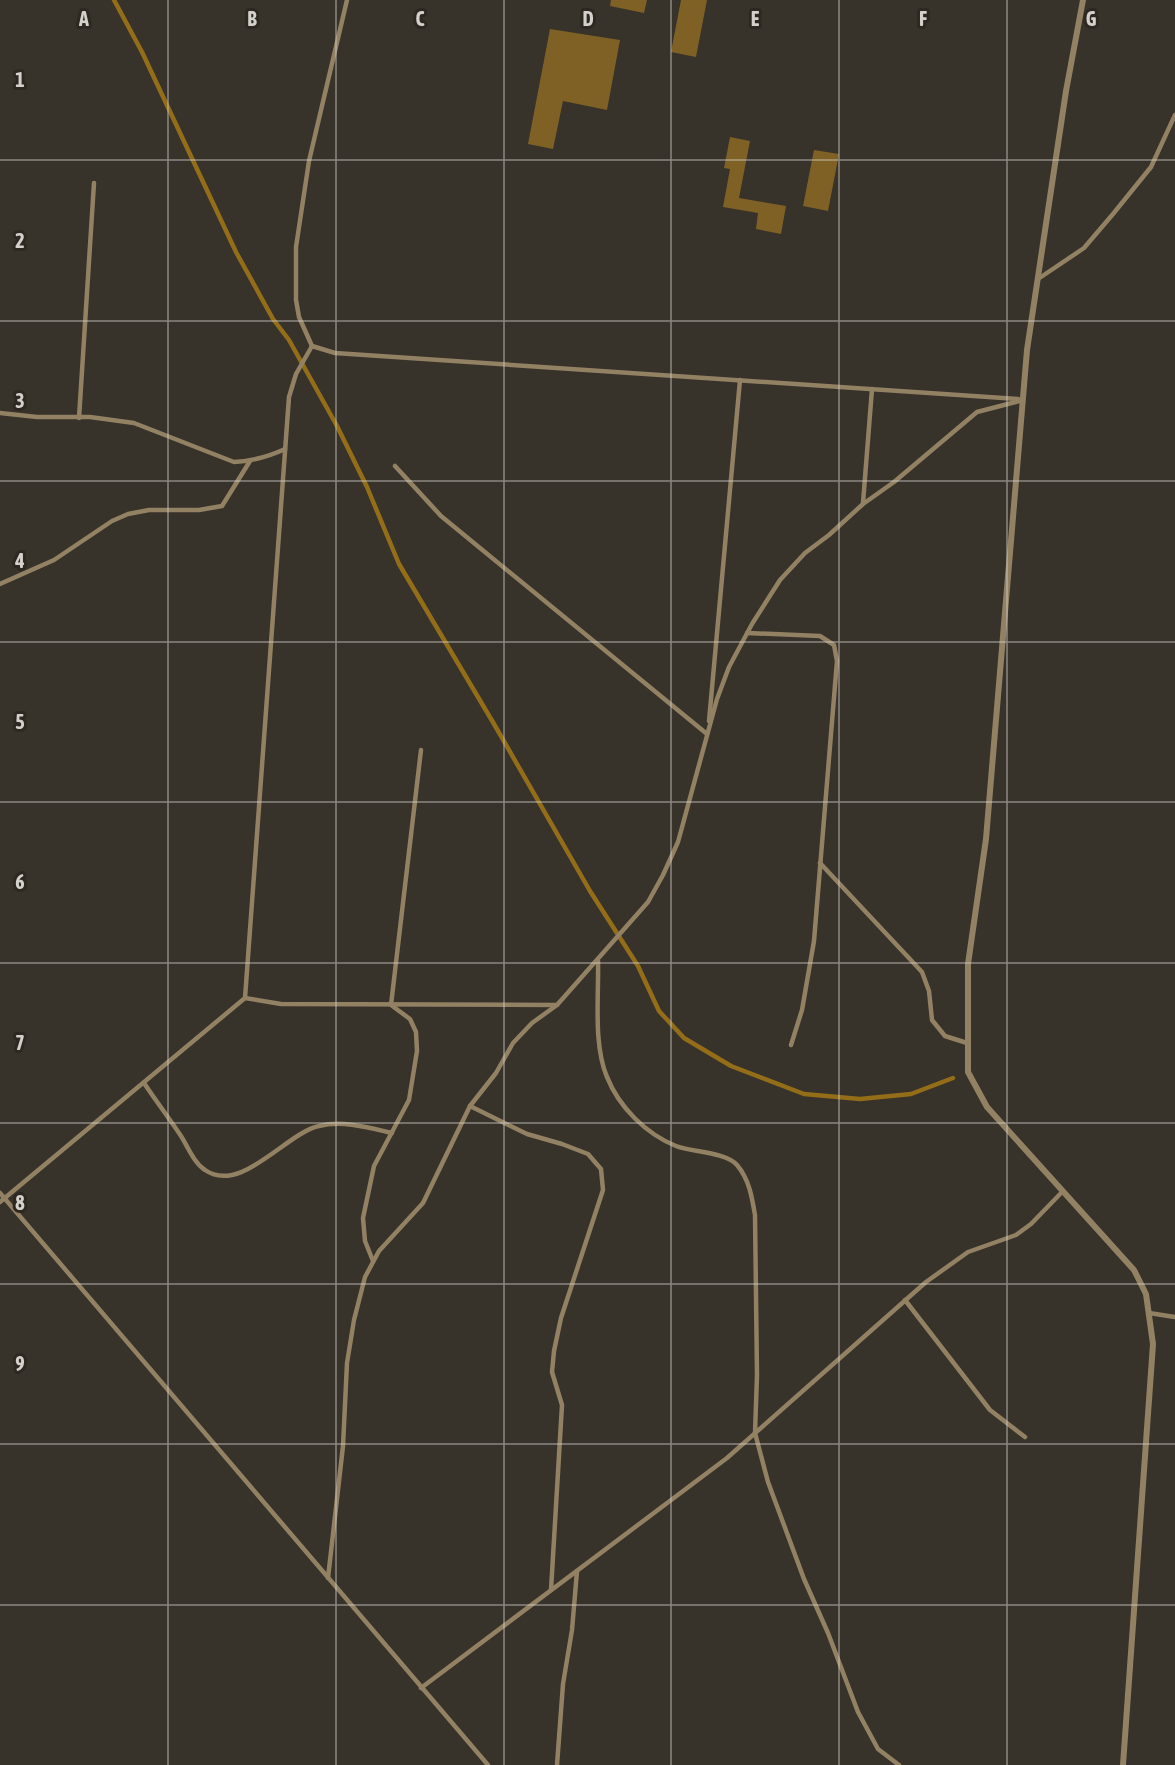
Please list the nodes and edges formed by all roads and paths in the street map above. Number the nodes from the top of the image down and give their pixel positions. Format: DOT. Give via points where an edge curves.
graph roads {
  1 [pos="347,0"];
  2 [pos="1083,0"];
  3 [pos="1175,115"];
  4 [pos="1175,131"];
  5 [pos="1166,133"];
  6 [pos="94,183"];
  7 [pos="1038,279"];
  8 [pos="312,346"];
  9 [pos="741,380"];
  10 [pos="872,389"];
  11 [pos="1023,400"];
  12 [pos="0,413"];
  13 [pos="79,418"];
  14 [pos="285,449"];
  15 [pos="250,461"];
  16 [pos="395,466"];
  17 [pos="862,504"];
  18 [pos="0,584"];
  19 [pos="747,633"];
  20 [pos="707,734"];
  21 [pos="420,750"];
  22 [pos="820,863"];
  23 [pos="598,958"];
  24 [pos="245,998"];
  25 [pos="392,1005"];
  26 [pos="557,1005"];
  27 [pos="967,1042"];
  28 [pos="791,1045"];
  29 [pos="144,1083"];
  30 [pos="470,1106"];
  31 [pos="392,1133"];
  32 [pos="1063,1191"];
  33 [pos="0,1193"];
  34 [pos="2,1201"];
  35 [pos="373,1261"];
  36 [pos="905,1300"];
  37 [pos="1149,1313"];
  38 [pos="1175,1317"];
  39 [pos="755,1433"];
  40 [pos="1025,1437"];
  41 [pos="577,1571"];
  42 [pos="328,1578"];
  43 [pos="551,1590"];
  44 [pos="422,1688"];
  45 [pos="488,1765"];
  46 [pos="557,1765"];
  47 [pos="898,1765"];
  48 [pos="1123,1765"];
  1 -- 8 [label="lane" via="309,161 296,247 296,300"];
  2 -- 7 [label="street"];
  3 -- 5 [label="lane"];
  4 -- 5 [label="lane"];
  5 -- 7 [label="lane" via="1152,166 1084,248"];
  6 -- 13 [label="lane"];
  7 -- 11 [label="street"];
  8 -- 9 [label="lane" via="335,353"];
  8 -- 14 [label="lane" via="296,374 289,397"];
  9 -- 10 [label="lane"];
  9 -- 20 [label="lane"];
  10 -- 11 [label="lane"];
  10 -- 17 [label="lane"];
  11 -- 17 [label="lane" via="977,412"];
  11 -- 27 [label="street" via="986,839 968,964"];
  12 -- 13 [label="lane"];
  13 -- 15 [label="lane" via="134,423 234,462"];
  14 -- 15 [label="lane"];
  14 -- 24 [label="lane"];
  15 -- 18 [label="lane" via="222,506 128,514 54,560"];
  16 -- 20 [label="lane" via="441,516"];
  17 -- 19 [label="lane" via="780,580"];
  19 -- 20 [label="lane" via="729,666"];
  19 -- 22 [label="lane" via="820,636 834,645 836,686"];
  20 -- 23 [label="lane" via="678,843 663,875 648,902"];
  21 -- 25 [label="lane"];
  22 -- 27 [label="lane" via="922,972 932,1020 938,1028 945,1036"];
  22 -- 28 [label="lane" via="808,975"];
  23 -- 26 [label="lane"];
  23 -- 39 [label="lane" via="598,1041 606,1076 621,1103 648,1131 677,1147 736,1163 751,1190 755,1215"];
  24 -- 25 [label="lane" via="281,1004"];
  24 -- 29 [label="lane"];
  25 -- 26 [label="lane"];
  25 -- 31 [label="lane" via="410,1019 416,1032 417,1051 409,1100"];
  26 -- 30 [label="lane" via="513,1043"];
  27 -- 32 [label="street" via="968,1072 987,1107"];
  29 -- 31 [label="lane" via="205,1170 221,1176 237,1175 319,1126 363,1126"];
  29 -- 34 [label="lane"];
  30 -- 35 [label="lane" via="423,1203"];
  30 -- 43 [label="lane" via="527,1134 588,1155 601,1169 603,1190 554,1351 552,1372 562,1405"];
  31 -- 35 [label="lane" via="374,1166 363,1218 364,1240"];
  32 -- 36 [label="lane" via="1017,1235 968,1252"];
  32 -- 37 [label="street" via="1134,1270 1146,1294"];
  33 -- 34 [label="lane"];
  34 -- 42 [label="lane"];
  35 -- 42 [label="lane" via="364,1276 347,1363 343,1446"];
  36 -- 39 [label="lane"];
  36 -- 40 [label="lane" via="990,1410"];
  37 -- 38 [label="lane"];
  37 -- 48 [label="street" via="1153,1344"];
  39 -- 41 [label="lane"];
  39 -- 47 [label="lane" via="768,1482 858,1712 878,1749"];
  41 -- 43 [label="lane"];
  41 -- 46 [label="lane"];
  42 -- 44 [label="lane"];
  43 -- 44 [label="lane"];
  44 -- 45 [label="lane"];
}
